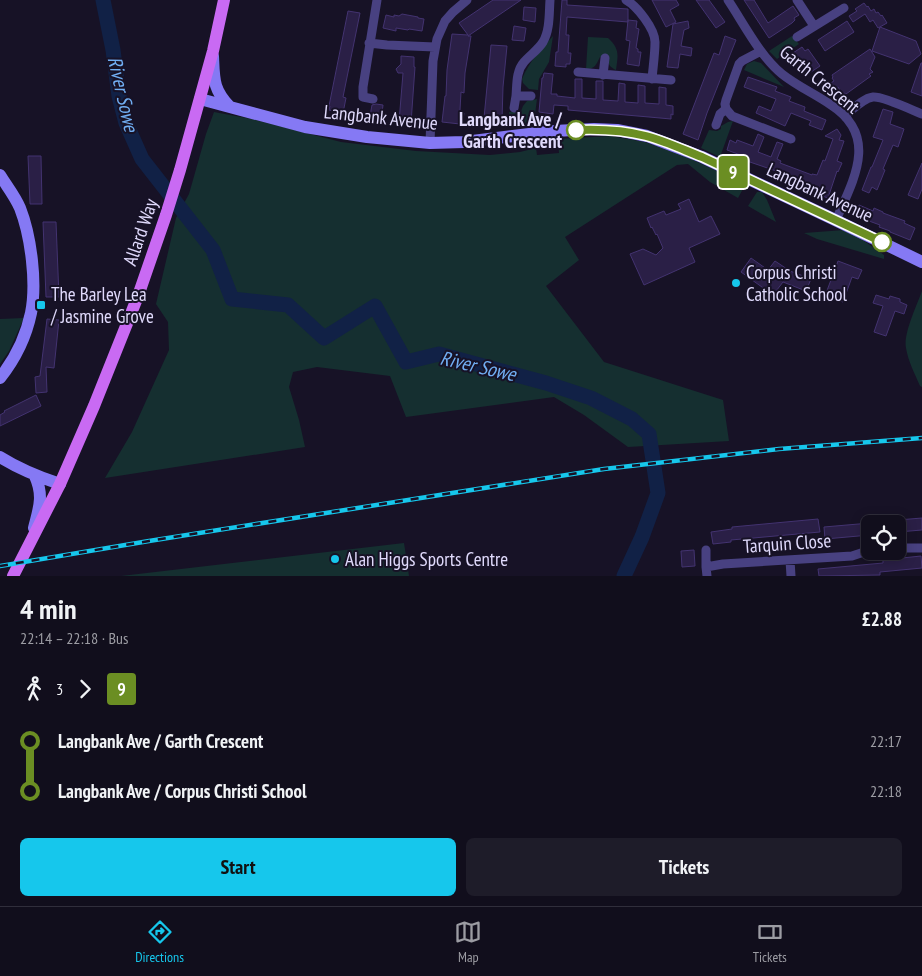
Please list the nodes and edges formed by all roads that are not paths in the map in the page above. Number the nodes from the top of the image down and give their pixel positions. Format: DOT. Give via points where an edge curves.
graph roads {
  1 [pos="224,0"];
  2 [pos="377,0"];
  3 [pos="467,0"];
  4 [pos="550,0"];
  5 [pos="626,0"];
  6 [pos="728,0"];
  7 [pos="797,0"];
  8 [pos="844,8"];
  9 [pos="814,26"];
  10 [pos="797,37"];
  11 [pos="369,43"];
  12 [pos="435,47"];
  13 [pos="213,51"];
  14 [pos="762,51"];
  15 [pos="605,58"];
  16 [pos="578,72"];
  17 [pos="603,74"];
  18 [pos="652,79"];
  19 [pos="671,80"];
  20 [pos="516,96"];
  21 [pos="531,96"];
  22 [pos="200,99"];
  23 [pos="364,99"];
  24 [pos="230,107"];
  25 [pos="514,108"];
  26 [pos="726,109"];
  27 [pos="922,114"];
  28 [pos="846,118"];
  29 [pos="716,126"];
  30 [pos="791,139"];
  31 [pos="430,142"];
  32 [pos="0,175"];
  33 [pos="836,220"];
  34 [pos="922,262"];
  35 [pos="0,378"];
  36 [pos="0,457"];
  37 [pos="35,476"];
  38 [pos="60,484"];
  39 [pos="30,545"];
  40 [pos="906,548"];
  41 [pos="922,548"];
  42 [pos="706,550"];
  43 [pos="861,553"];
  44 [pos="790,560"];
  45 [pos="706,572"];
  46 [pos="13,576"];
  47 [pos="791,576"];
  1 -- 13 [label="main road, Allard Way"];
  2 -- 11 [label="street"];
  3 -- 12 [label="street" via="446,21"];
  4 -- 20 [label="street" via="545,38 521,67"];
  5 -- 18 [label="street" via="644,17 655,38"];
  6 -- 14 [label="street, Garth Crescent"];
  7 -- 9 [label="street"];
  8 -- 9 [label="street"];
  9 -- 10 [label="street"];
  11 -- 12 [label="street"];
  11 -- 23 [label="street"];
  12 -- 31 [label="street"];
  13 -- 22 [label="main road, Allard Way"];
  13 -- 24 [label="street" via="217,90"];
  14 -- 26 [label="street" via="739,64"];
  14 -- 28 [label="street, Garth Crescent" via="782,74"];
  15 -- 17 [label="street"];
  16 -- 17 [label="street"];
  17 -- 18 [label="street"];
  18 -- 19 [label="street"];
  20 -- 21 [label="street"];
  20 -- 25 [label="street"];
  22 -- 24 [label="street, Langbank Avenue"];
  22 -- 38 [label="main road, Allard Way" via="138,296"];
  24 -- 31 [label="street, Langbank Avenue" via="305,127 367,137"];
  26 -- 29 [label="street" via="720,114"];
  26 -- 30 [label="street" via="732,116"];
  27 -- 28 [label="street" via="873,97 850,110"];
  28 -- 33 [label="street, Garth Crescent" via="856,133 860,150 853,182"];
  31 -- 33 [label="street, Langbank Avenue" via="464,142 554,131 617,130 647,136 702,157"];
  32 -- 35 [label="street" via="23,220 31,249 33,290 24,338"];
  33 -- 34 [label="street, Langbank Avenue"];
  36 -- 37 [label="street"];
  37 -- 38 [label="street"];
  37 -- 39 [label="street" via="41,498"];
  38 -- 39 [label="main road, Allard Way"];
  39 -- 46 [label="main road, Allard Way"];
  40 -- 41 [label="street"];
  42 -- 45 [label="street, Tarquin Close"];
  43 -- 44 [label="street, Tarquin Close"];
  44 -- 45 [label="street, Tarquin Close" via="723,564"];
  44 -- 47 [label="street"];
}
